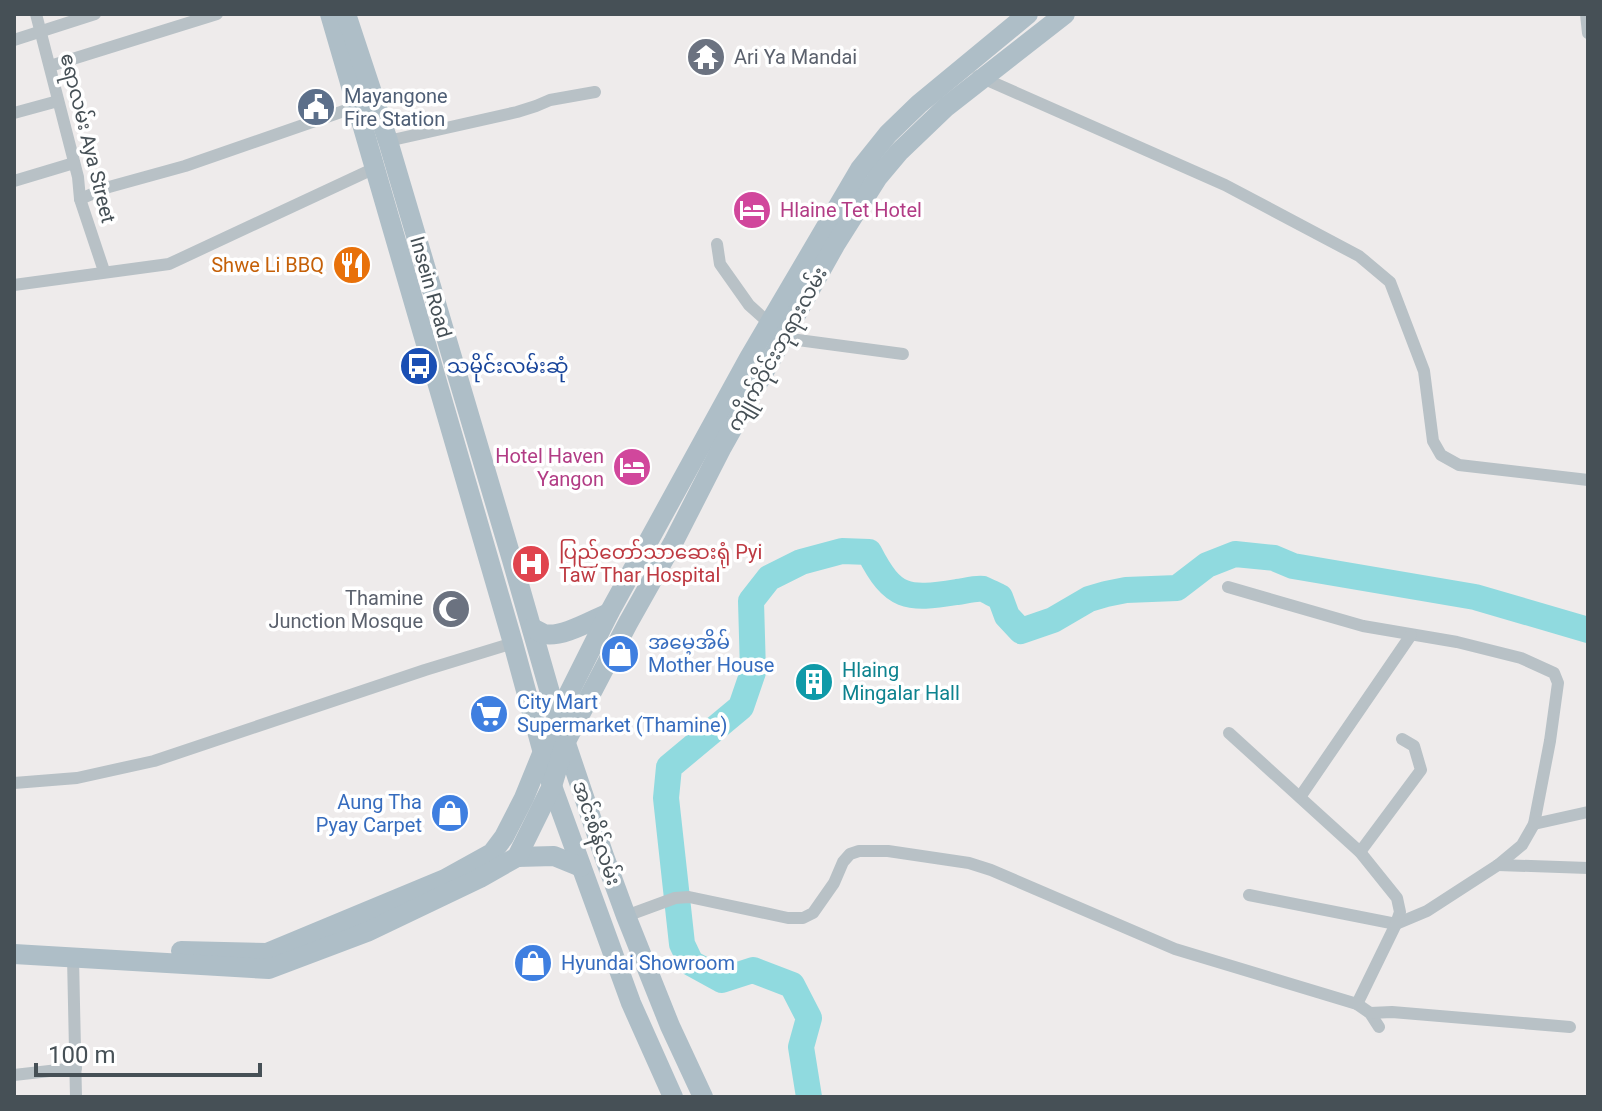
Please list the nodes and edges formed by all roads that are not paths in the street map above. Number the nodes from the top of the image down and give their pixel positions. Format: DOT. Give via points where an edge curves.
graph roads {
  1 [pos="36,14"];
  2 [pos="95,14"];
  3 [pos="217,14"];
  4 [pos="330,14"];
  5 [pos="346,14"];
  6 [pos="1028,14"];
  7 [pos="1065,14"];
  8 [pos="1586,14"];
  9 [pos="40,32"];
  10 [pos="1588,33"];
  11 [pos="14,40"];
  12 [pos="50,66"];
  13 [pos="960,68"];
  14 [pos="983,78"];
  15 [pos="595,92"];
  16 [pos="58,101"];
  17 [pos="366,103"];
  18 [pos="14,113"];
  19 [pos="388,141"];
  20 [pos="74,163"];
  21 [pos="375,168"];
  22 [pos="14,181"];
  23 [pos="80,199"];
  24 [pos="717,244"];
  25 [pos="104,271"];
  26 [pos="14,285"];
  27 [pos="776,330"];
  28 [pos="903,354"];
  29 [pos="1588,480"];
  30 [pos="512,560"];
  31 [pos="1228,587"];
  32 [pos="609,613"];
  33 [pos="532,628"];
  34 [pos="1411,635"];
  35 [pos="513,643"];
  36 [pos="557,717"];
  37 [pos="1229,733"];
  38 [pos="1402,739"];
  39 [pos="565,743"];
  40 [pos="543,751"];
  41 [pos="14,783"];
  42 [pos="552,786"];
  43 [pos="1300,797"];
  44 [pos="1588,812"];
  45 [pos="1534,824"];
  46 [pos="1360,852"];
  47 [pos="517,857"];
  48 [pos="1498,865"];
  49 [pos="581,867"];
  50 [pos="1588,868"];
  51 [pos="1249,895"];
  52 [pos="626,916"];
  53 [pos="1396,924"];
  54 [pos="14,941"];
  55 [pos="14,954"];
  56 [pos="73,957"];
  57 [pos="1357,1004"];
  58 [pos="1370,1013"];
  59 [pos="1379,1027"];
  60 [pos="1570,1027"];
  61 [pos="76,1068"];
  62 [pos="14,1075"];
  63 [pos="76,1097"];
  64 [pos="673,1097"];
  65 [pos="703,1097"];
  1 -- 9 [label="street, ဧရာလမ်း Aya Street"];
  2 -- 9 [label="street"];
  3 -- 12 [label="street"];
  4 -- 17 [label="main road"];
  5 -- 17 [label="main road, Insein Road"];
  6 -- 13 [label="main road, ကျိုက်ဝိုင်းဘုရားလမ်း"];
  7 -- 14 [label="main road, ကျိုက်ဝိုင်းဘုရားလမ်း"];
  8 -- 10 [label="street"];
  9 -- 11 [label="street"];
  9 -- 12 [label="street, ဧရာလမ်း Aya Street"];
  12 -- 16 [label="street, ဧရာလမ်း Aya Street"];
  13 -- 14 [label="street"];
  13 -- 27 [label="main road, ကျိုက်ဝိုင်းဘုရားလမ်း" via="888,134 860,169"];
  14 -- 27 [label="main road, ကျိုက်ဝိုင်းဘုရားလမ်း" via="946,107 878,177"];
  14 -- 29 [label="street" via="1225,185 1359,256 1390,282 1424,371 1433,441 1441,455 1459,465"];
  15 -- 19 [label="street"];
  16 -- 18 [label="street"];
  16 -- 20 [label="street, ဧရာလမ်း Aya Street"];
  17 -- 19 [label="main road, Insein Road"];
  17 -- 21 [label="main road"];
  17 -- 23 [label="street"];
  19 -- 30 [label="main road, Insein Road"];
  20 -- 22 [label="street"];
  20 -- 23 [label="street, ဧရာလမ်း Aya Street"];
  21 -- 25 [label="street" via="169,264"];
  21 -- 35 [label="main road"];
  23 -- 25 [label="street, ဧရာလမ်း Aya Street"];
  24 -- 27 [label="street" via="720,264 749,305"];
  25 -- 26 [label="street"];
  27 -- 28 [label="street"];
  27 -- 32 [label="main road, ကျိုက်ဝိုင်းဘုရားလမ်း"];
  27 -- 39 [label="main road, ကျိုက်ဝိုင်းဘုရားလမ်း" via="673,543"];
  30 -- 33 [label="main road, အင်းစိန်လမ်း"];
  31 -- 34 [label="street"];
  32 -- 33 [label="main road" via="554,634"];
  32 -- 36 [label="main road, ကျိုက်ဝိုင်းဘုရားလမ်း"];
  33 -- 36 [label="main road, အင်းစိန်လမ်း"];
  34 -- 43 [label="street"];
  34 -- 45 [label="street" via="1521,658 1554,673 1558,683"];
  35 -- 40 [label="main road"];
  35 -- 41 [label="street" via="154,761 77,778"];
  36 -- 39 [label="main road, အင်းစိန်လမ်း"];
  36 -- 40 [label="main road, ကျိုက်ဝိုင်းဘုရားလမ်း"];
  37 -- 43 [label="street"];
  38 -- 46 [label="street" via="1414,746 1421,770"];
  39 -- 42 [label="main road, ကျိုက်ဝိုင်းဘုရားလမ်း"];
  39 -- 52 [label="main road, အင်းစိန်လမ်း"];
  40 -- 42 [label="main road, အင်းစိန်လမ်း"];
  40 -- 54 [label="main road, ကျိုက်ဝိုင်းဘုရားလမ်း" via="524,798 492,853 445,879 267,953"];
  42 -- 47 [label="main road, ကျိုက်ဝိုင်းဘုရားလမ်း"];
  42 -- 49 [label="main road, အင်းစိန်လမ်း"];
  43 -- 46 [label="street"];
  44 -- 45 [label="street"];
  45 -- 48 [label="street" via="1522,845"];
  46 -- 53 [label="street" via="1397,898"];
  47 -- 49 [label="main road" via="554,856"];
  47 -- 56 [label="main road" via="367,932 269,969"];
  48 -- 50 [label="street"];
  48 -- 53 [label="street" via="1427,911"];
  49 -- 64 [label="main road, အင်းစိန်လမ်း" via="631,1003"];
  51 -- 53 [label="street"];
  52 -- 57 [label="street" via="689,897 803,918 816,909 850,854 888,851 991,870 1175,949"];
  52 -- 65 [label="main road, အင်းစိန်လမ်း"];
  53 -- 57 [label="street"];
  55 -- 56 [label="main road"];
  56 -- 61 [label="street"];
  57 -- 58 [label="street"];
  58 -- 59 [label="street"];
  58 -- 60 [label="street"];
  61 -- 62 [label="street"];
  61 -- 63 [label="street"];
}
